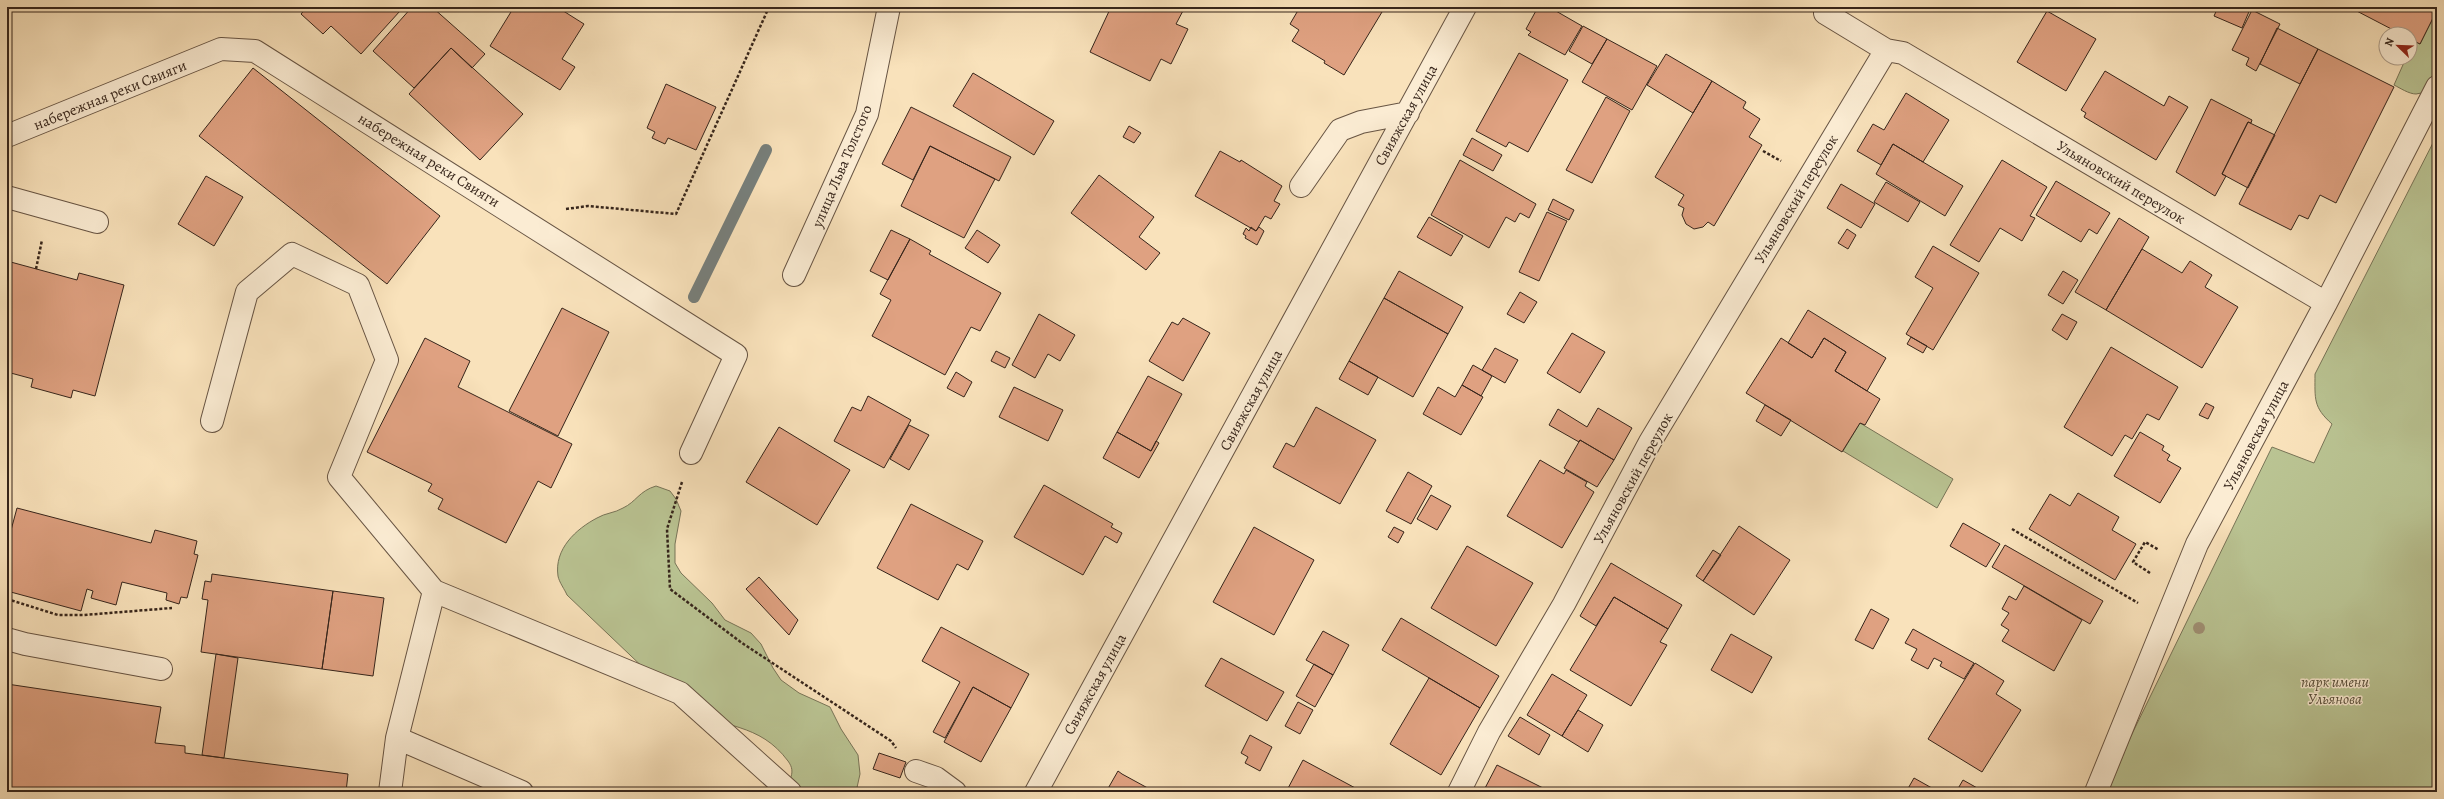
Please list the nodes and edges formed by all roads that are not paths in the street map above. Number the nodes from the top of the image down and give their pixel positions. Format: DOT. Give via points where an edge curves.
graph roads {
  1 [pos="890,7"];
  2 [pos="1465,7"];
  3 [pos="1829,7"];
  4 [pos="1886,50"];
  5 [pos="2437,87"];
  6 [pos="1408,113"];
  7 [pos="7,136"];
  8 [pos="1301,186"];
  9 [pos="7,197"];
  10 [pos="97,222"];
  11 [pos="794,275"];
  12 [pos="2326,303"];
  13 [pos="212,421"];
  14 [pos="691,453"];
  15 [pos="434,591"];
  16 [pos="7,639"];
  17 [pos="161,669"];
  18 [pos="397,738"];
  19 [pos="916,771"];
  20 [pos="390,792"];
  21 [pos="522,792"];
  22 [pos="790,792"];
  23 [pos="955,792"];
  24 [pos="1036,792"];
  25 [pos="1459,792"];
  26 [pos="2096,792"];
  1 -- 11 [label="street, улица Льва Толстого" via="867,114"];
  2 -- 6 [label="street, Свияжская улица"];
  3 -- 4 [label="street" via="1825,13"];
  4 -- 12 [label="street, Ульяновский переулок" via="1903,53"];
  4 -- 25 [label="street, Ульяновский переулок" via="1650,442 1564,604 1489,732"];
  5 -- 12 [label="street, Ульяновская улица"];
  6 -- 8 [label="street" via="1360,122 1340,130"];
  6 -- 24 [label="street, Свияжская улица"];
  7 -- 14 [label="street, набережная реки Свияги" via="222,49 255,51 736,355"];
  9 -- 10 [label="street"];
  12 -- 26 [label="street, Ульяновская улица" via="2196,544"];
  13 -- 15 [label="street" via="247,292 292,254 358,285 387,360 340,477"];
  15 -- 18 [label="street"];
  15 -- 22 [label="street" via="680,693"];
  16 -- 17 [label="street"];
  18 -- 20 [label="street"];
  18 -- 21 [label="street"];
  19 -- 23 [label="street" via="936,778"];
}
